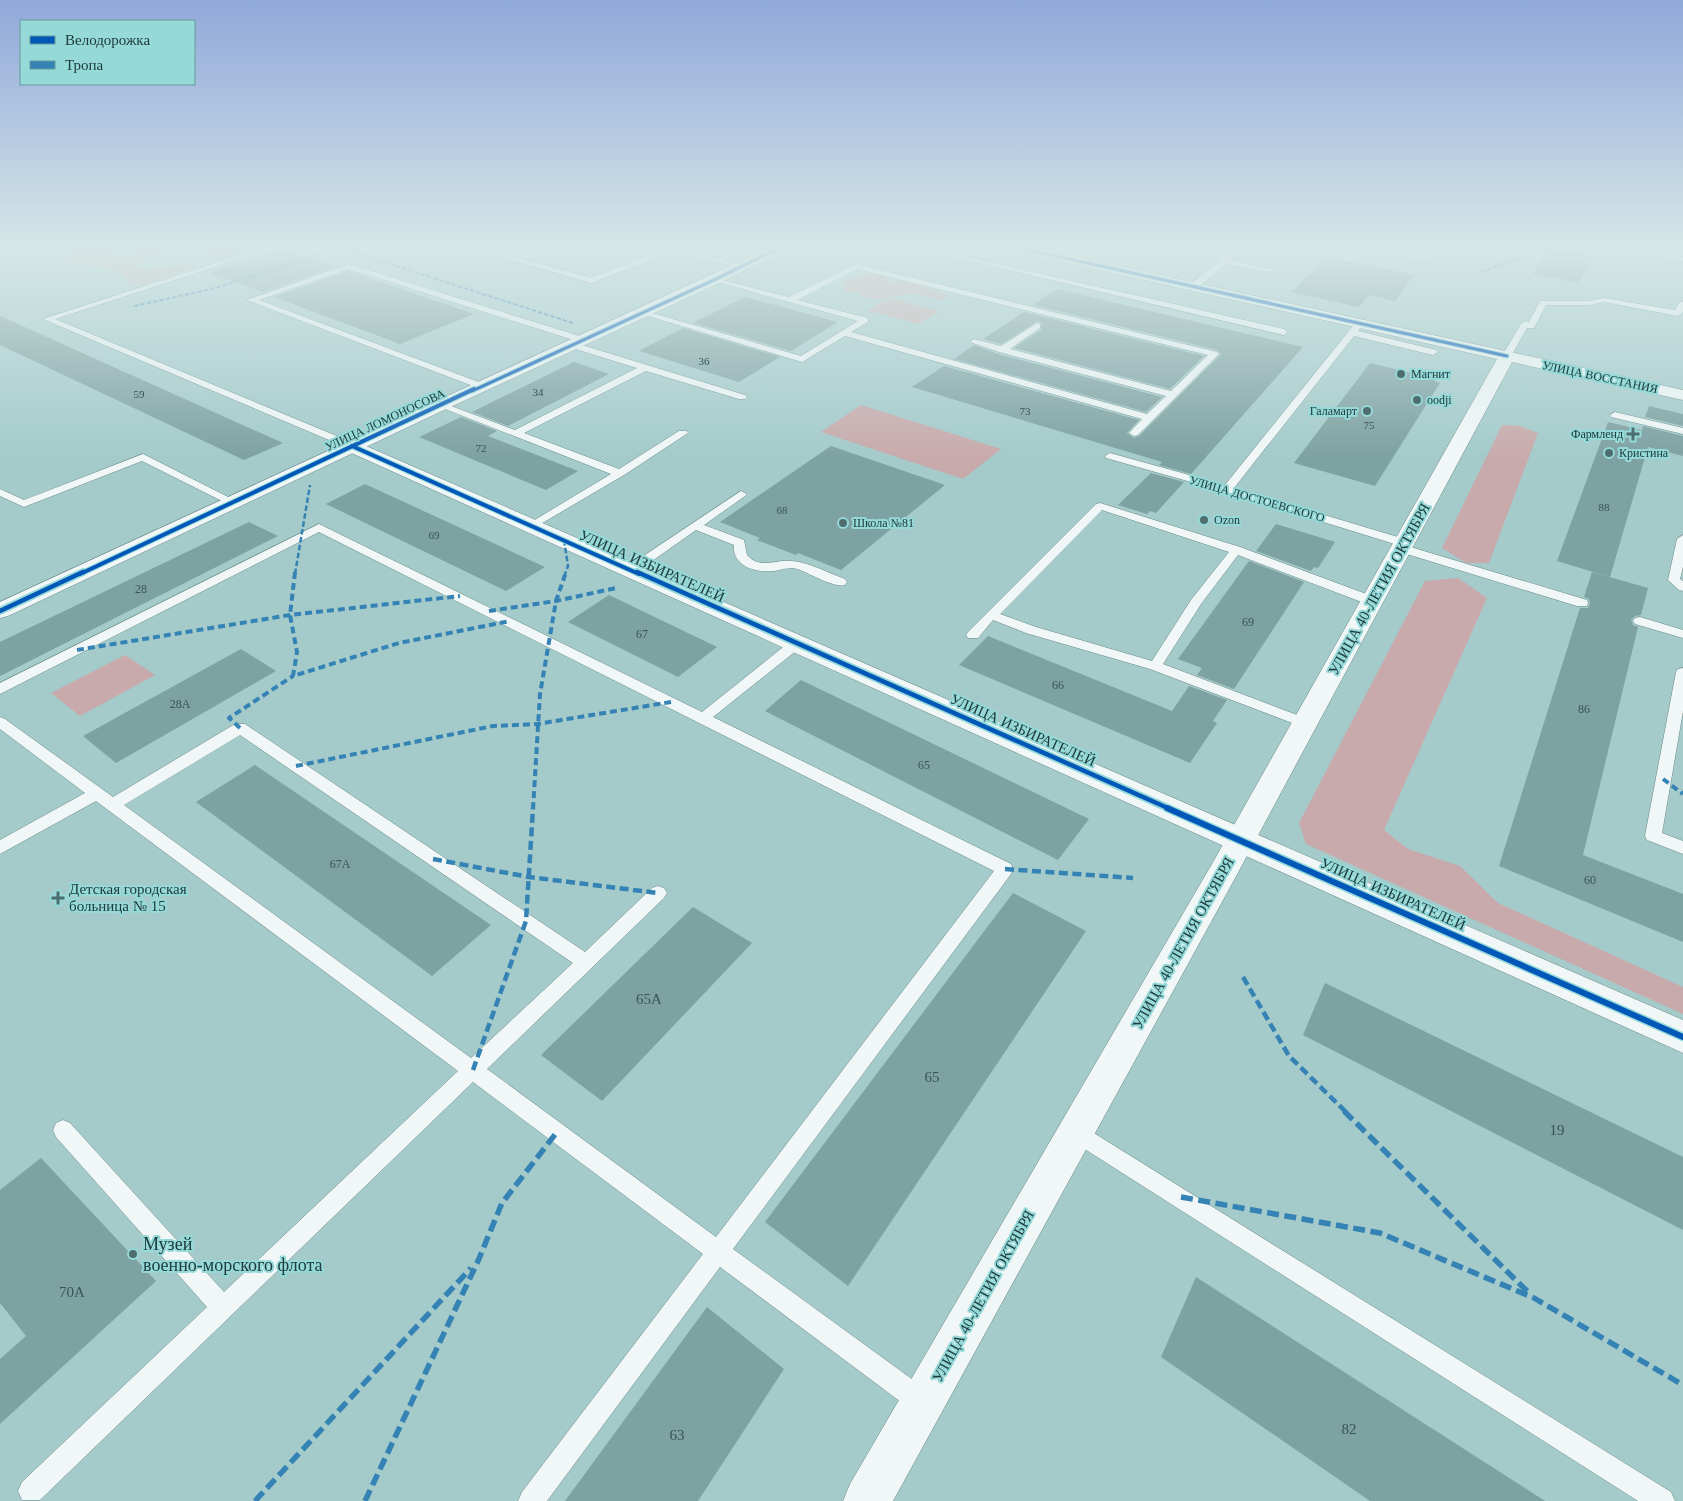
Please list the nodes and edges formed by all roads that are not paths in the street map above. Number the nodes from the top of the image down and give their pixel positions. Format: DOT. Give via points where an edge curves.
graph roads {
  1 [pos="50,318"];
  2 [pos="299,318"];
  3 [pos="506,318"];
  4 [pos="629,318"];
  5 [pos="663,318"];
  6 [pos="858,318"];
  7 [pos="1068,318"];
  8 [pos="1223,318"];
  9 [pos="1318,318"];
  10 [pos="1535,318"];
  11 [pos="1037,326"];
  12 [pos="1356,328"];
  13 [pos="1284,332"];
  14 [pos="844,333"];
  15 [pos="578,342"];
  16 [pos="974,342"];
  17 [pos="1002,350"];
  18 [pos="1433,352"];
  19 [pos="1507,356"];
  20 [pos="644,368"];
  21 [pos="481,386"];
  22 [pos="1173,395"];
  23 [pos="1683,395"];
  24 [pos="742,397"];
  25 [pos="440,405"];
  26 [pos="1615,415"];
  27 [pos="1149,418"];
  28 [pos="1683,431"];
  29 [pos="683,433"];
  30 [pos="1134,433"];
  31 [pos="516,434"];
  32 [pos="352,446"];
  33 [pos="1110,456"];
  34 [pos="620,473"];
  35 [pos="1227,489"];
  36 [pos="0,492"];
  37 [pos="741,494"];
  38 [pos="232,502"];
  39 [pos="532,526"];
  40 [pos="695,526"];
  41 [pos="1683,539"];
  42 [pos="1403,545"];
  43 [pos="1236,550"];
  44 [pos="631,570"];
  45 [pos="842,582"];
  46 [pos="1683,587"];
  47 [pos="1372,601"];
  48 [pos="1582,603"];
  49 [pos="0,611"];
  50 [pos="991,615"];
  51 [pos="1640,621"];
  52 [pos="1683,634"];
  53 [pos="973,635"];
  54 [pos="796,643"];
  55 [pos="1155,666"];
  56 [pos="1683,672"];
  57 [pos="0,689"];
  58 [pos="703,718"];
  59 [pos="0,722"];
  60 [pos="1305,723"];
  61 [pos="97,793"];
  62 [pos="113,805"];
  63 [pos="1241,840"];
  64 [pos="0,848"];
  65 [pos="1683,848"];
  66 [pos="658,893"];
  67 [pos="586,962"];
  68 [pos="1683,1037"];
  69 [pos="473,1070"];
  70 [pos="63,1130"];
  71 [pos="1076,1132"];
  72 [pos="718,1252"];
  73 [pos="224,1308"];
  74 [pos="923,1403"];
  75 [pos="31,1491"];
  76 [pos="531,1501"];
  77 [pos="867,1501"];
  78 [pos="1662,1501"];
  1 -- 32 [label="lane" via="47,319"];
  2 -- 21 [label="lane"];
  3 -- 15 [label="lane"];
  4 -- 15 [label="street, УЛИЦА ЛОМОНОСОВА"];
  5 -- 14 [label="lane" via="802,359"];
  6 -- 14 [label="lane" via="865,320"];
  7 -- 22 [label="lane" via="1214,354"];
  8 -- 13 [label="lane"];
  9 -- 12 [label="street, УЛИЦА ВОССТАНИЯ"];
  10 -- 19 [label="lane" via="1531,326 1525,324"];
  11 -- 17 [label="lane"];
  12 -- 18 [label="lane"];
  12 -- 19 [label="street, УЛИЦА ВОССТАНИЯ"];
  12 -- 35 [label="lane"];
  14 -- 27 [label="lane"];
  15 -- 20 [label="lane"];
  15 -- 21 [label="street, УЛИЦА ЛОМОНОСОВА"];
  16 -- 17 [label="lane"];
  17 -- 22 [label="lane"];
  19 -- 23 [label="street, УЛИЦА ВОССТАНИЯ"];
  19 -- 42 [label="street, УЛИЦА 40-ЛЕТИЯ ОКТЯБРЯ"];
  20 -- 24 [label="lane"];
  20 -- 31 [label="lane"];
  21 -- 25 [label="street, УЛИЦА ЛОМОНОСОВА"];
  22 -- 27 [label="lane"];
  25 -- 31 [label="lane"];
  25 -- 32 [label="street, УЛИЦА ЛОМОНОСОВА"];
  26 -- 28 [label="lane"];
  27 -- 30 [label="lane"];
  29 -- 34 [label="lane"];
  31 -- 34 [label="lane"];
  32 -- 38 [label="street, УЛИЦА ЛОМОНОСОВА"];
  32 -- 39 [label="street, УЛИЦА ИЗБИРАТЕЛЕЙ"];
  33 -- 35 [label="lane, УЛИЦА ДОСТОЕВСКОГО"];
  34 -- 39 [label="lane"];
  35 -- 42 [label="lane, УЛИЦА ДОСТОЕВСКОГО"];
  36 -- 38 [label="lane" via="24,504 143,457"];
  37 -- 40 [label="lane"];
  38 -- 49 [label="street, УЛИЦА ЛОМОНОСОВА"];
  39 -- 44 [label="street, УЛИЦА ИЗБИРАТЕЛЕЙ"];
  40 -- 44 [label="lane"];
  40 -- 45 [label="lane" via="740,543 738,552 750,563 775,567 790,564"];
  41 -- 46 [label="lane" via="1674,580"];
  42 -- 47 [label="street, УЛИЦА 40-ЛЕТИЯ ОКТЯБРЯ"];
  42 -- 48 [label="lane, УЛИЦА ДОСТОЕВСКОГО"];
  43 -- 47 [label="lane"];
  43 -- 50 [label="lane" via="1100,506"];
  43 -- 55 [label="lane"];
  44 -- 54 [label="street, УЛИЦА ИЗБИРАТЕЛЕЙ"];
  47 -- 60 [label="street, УЛИЦА 40-ЛЕТИЯ ОКТЯБРЯ"];
  50 -- 53 [label="lane"];
  50 -- 55 [label="lane"];
  51 -- 52 [label="lane"];
  54 -- 58 [label="lane"];
  54 -- 63 [label="street, УЛИЦА ИЗБИРАТЕЛЕЙ"];
  55 -- 60 [label="lane"];
  56 -- 65 [label="lane" via="1653,836"];
  57 -- 58 [label="lane" via="319,526"];
  58 -- 72 [label="lane" via="1005,869"];
  59 -- 61 [label="lane"];
  60 -- 63 [label="street, УЛИЦА 40-ЛЕТИЯ ОКТЯБРЯ"];
  61 -- 62 [label="lane"];
  61 -- 64 [label="lane"];
  62 -- 67 [label="lane" via="240,728"];
  62 -- 69 [label="lane"];
  63 -- 68 [label="street, УЛИЦА ИЗБИРАТЕЛЕЙ"];
  63 -- 71 [label="street, УЛИЦА 40-ЛЕТИЯ ОКТЯБРЯ"];
  66 -- 67 [label="lane"];
  67 -- 69 [label="lane"];
  69 -- 72 [label="lane"];
  69 -- 73 [label="lane"];
  70 -- 73 [label="lane"];
  71 -- 74 [label="street, УЛИЦА 40-ЛЕТИЯ ОКТЯБРЯ"];
  71 -- 78 [label="lane"];
  72 -- 74 [label="lane"];
  72 -- 76 [label="lane"];
  73 -- 75 [label="lane"];
  74 -- 77 [label="street, УЛИЦА 40-ЛЕТИЯ ОКТЯБРЯ"];
}
